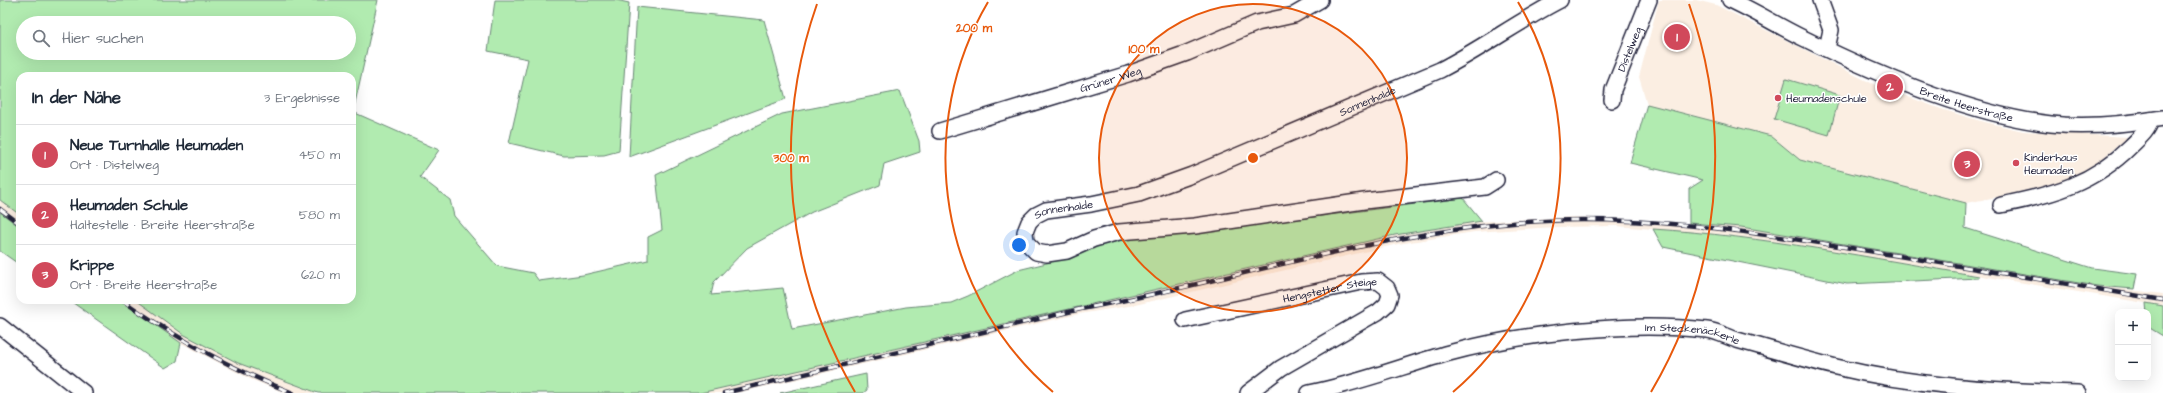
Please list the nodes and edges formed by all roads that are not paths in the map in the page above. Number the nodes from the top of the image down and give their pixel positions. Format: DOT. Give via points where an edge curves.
graph roads {
  1 [pos="1320,0"];
  2 [pos="1560,0"];
  3 [pos="1649,0"];
  4 [pos="1730,0"];
  5 [pos="1820,0"];
  6 [pos="1827,48"];
  7 [pos="1612,100"];
  8 [pos="2157,119"];
  9 [pos="940,131"];
  10 [pos="1496,180"];
  11 [pos="2001,205"];
  12 [pos="1185,320"];
  13 [pos="0,326"];
  14 [pos="84,393"];
  15 [pos="1248,393"];
  16 [pos="1309,393"];
  17 [pos="2078,393"];
  1 -- 9 [label="street, Grüner Weg" via="1294,15 1257,23 1187,53 1128,74"];
  2 -- 10 [label="street, Sonnenhalde" via="1440,70 1192,175 1139,194 1046,210 1029,222 1025,232 1026,242 1036,252 1047,254 1067,251 1094,239 1119,232 1195,226 1364,201 1485,187"];
  3 -- 7 [label="street, Distelweg" via="1613,90"];
  4 -- 6 [label="street, Breite Heerstraße"];
  5 -- 6 [label="street" via="1831,30"];
  6 -- 8 [label="street, Breite Heerstraße" via="1896,80 1979,110 2053,124 2108,124"];
  8 -- 11 [label="street, Breite Heerstraße" via="2126,152 2099,173 2071,188"];
  12 -- 15 [label="street, Hengstetter Steige" via="1361,282 1378,281 1387,288 1390,295 1387,304 1378,312 1281,368"];
  13 -- 14 [label="street"];
  16 -- 17 [label="street, Im Steckenäckerle" via="1343,386 1446,354 1494,343 1580,330 1658,328 1709,330 1837,367 1924,383 1976,389"];
}
